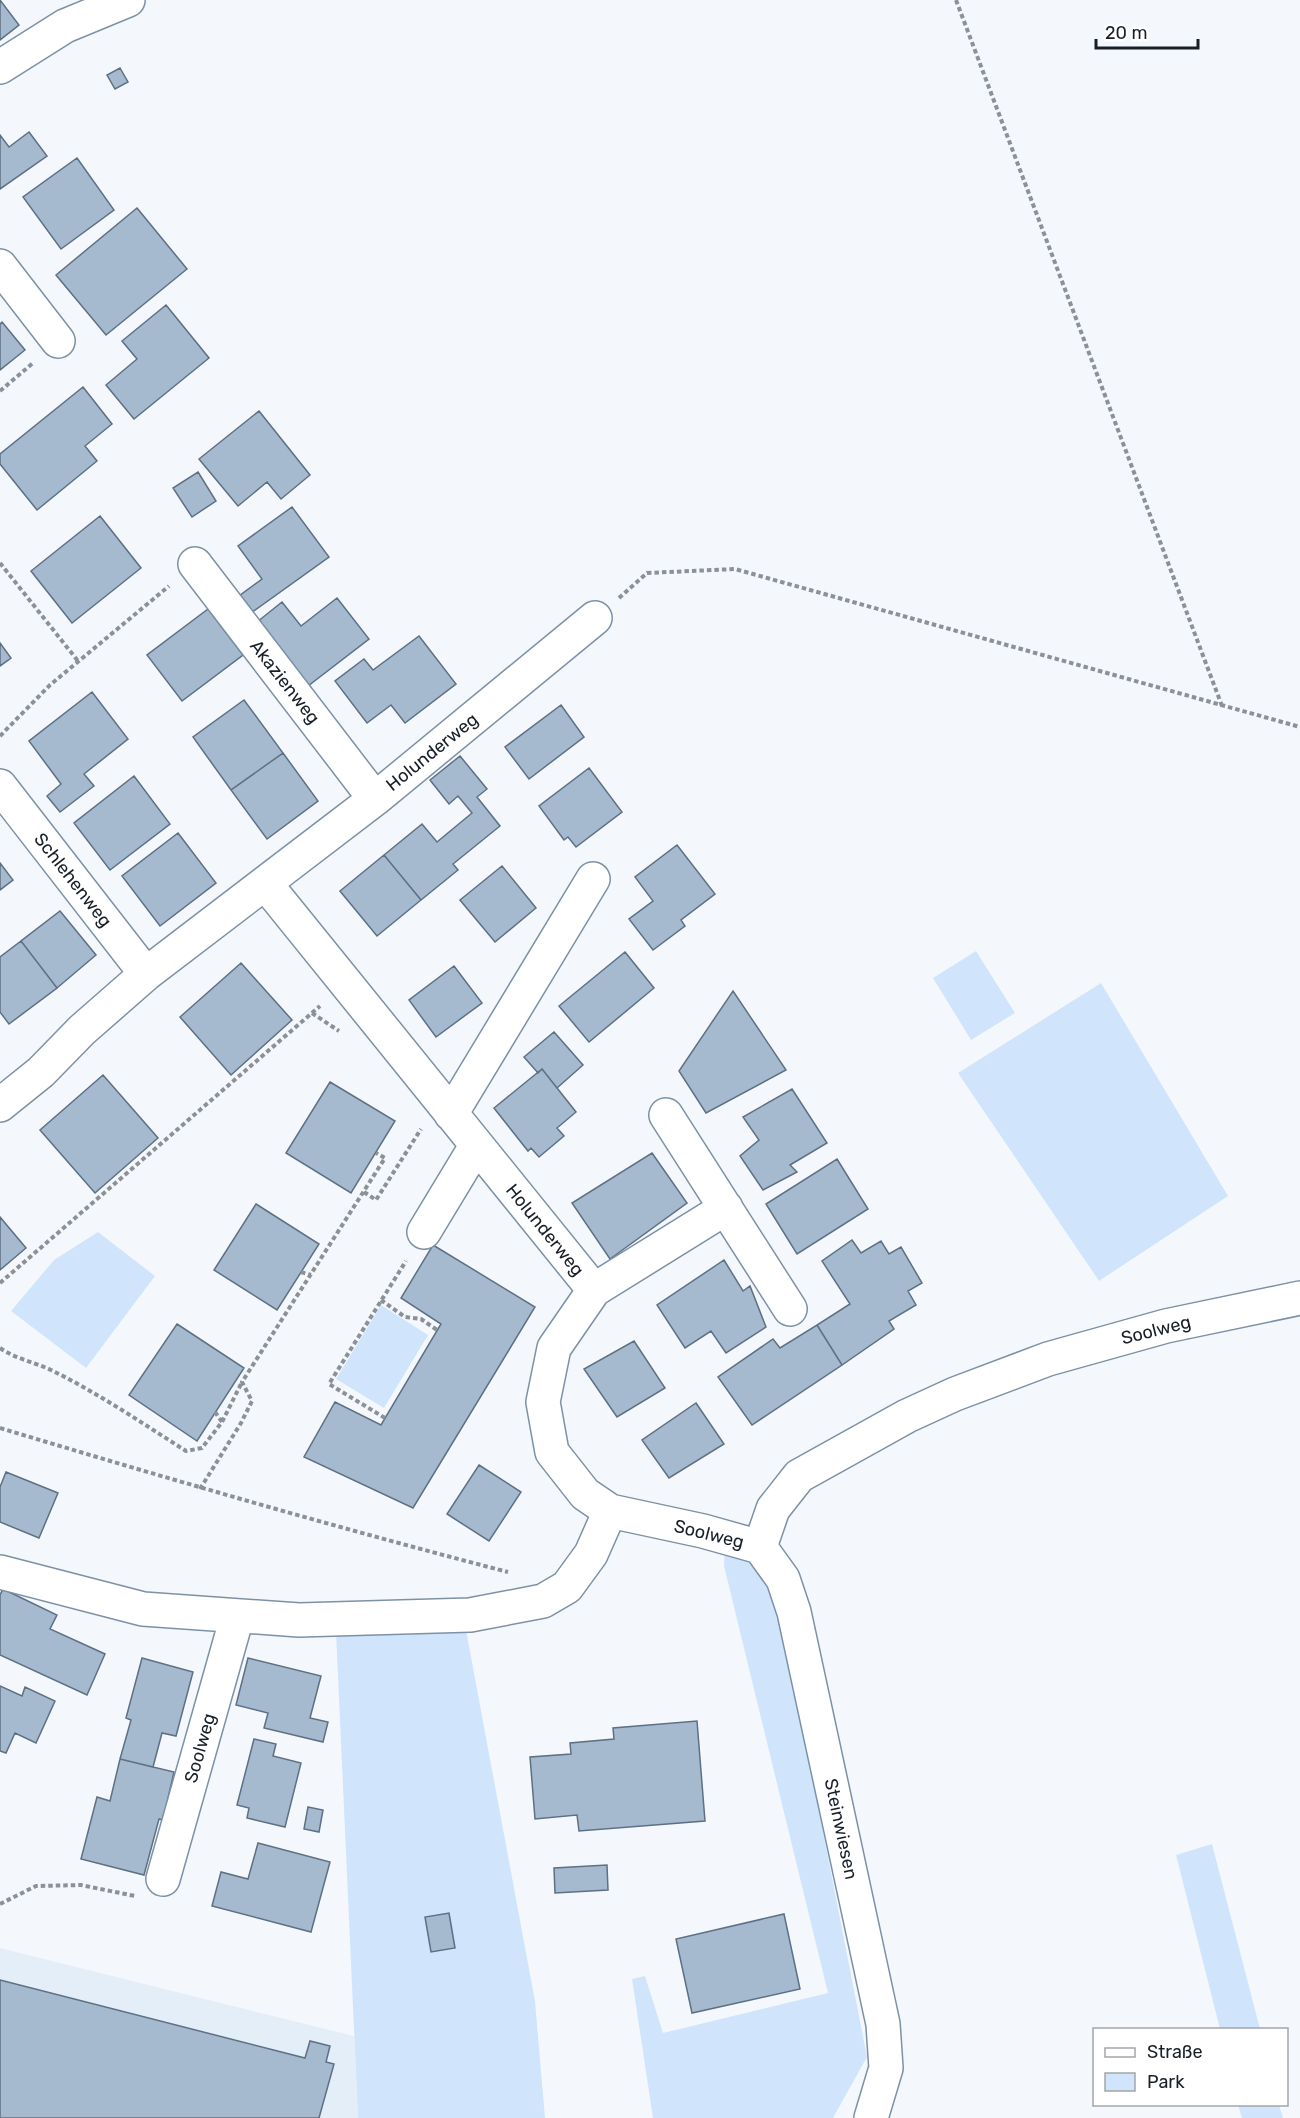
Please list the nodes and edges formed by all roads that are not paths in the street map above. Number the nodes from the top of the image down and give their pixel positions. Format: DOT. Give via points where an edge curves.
graph roads {
  1 [pos="128,0"];
  2 [pos="0,67"];
  3 [pos="0,266"];
  4 [pos="58,341"];
  5 [pos="195,564"];
  6 [pos="595,618"];
  7 [pos="0,786"];
  8 [pos="375,799"];
  9 [pos="593,879"];
  10 [pos="265,883"];
  11 [pos="146,974"];
  12 [pos="0,1106"];
  13 [pos="445,1107"];
  14 [pos="666,1115"];
  15 [pos="477,1146"];
  16 [pos="726,1208"];
  17 [pos="424,1232"];
  18 [pos="594,1290"];
  19 [pos="1300,1298"];
  20 [pos="790,1309"];
  21 [pos="610,1511"];
  22 [pos="760,1547"];
  23 [pos="0,1572"];
  24 [pos="237,1617"];
  25 [pos="162,1879"];
  26 [pos="871,2118"];
  1 -- 2 [label="street" via="65,26"];
  3 -- 4 [label="street"];
  5 -- 8 [label="street, Akazienweg"];
  6 -- 8 [label="street, Holunderweg"];
  7 -- 11 [label="street, Schlehenweg"];
  8 -- 10 [label="street, Holunderweg"];
  9 -- 13 [label="street"];
  10 -- 11 [label="street, Holunderweg"];
  10 -- 13 [label="street, Holunderweg"];
  11 -- 12 [label="street, Holunderweg"];
  13 -- 15 [label="street, Holunderweg"];
  14 -- 16 [label="street"];
  15 -- 17 [label="street"];
  15 -- 18 [label="street, Holunderweg"];
  16 -- 18 [label="street, Holunderweg"];
  16 -- 20 [label="street"];
  18 -- 21 [label="street, Holunderweg" via="554,1348 543,1402 552,1452 585,1494"];
  19 -- 22 [label="street, Soolweg" via="1166,1326 1048,1359 907,1416 799,1476 773,1509"];
  21 -- 22 [label="street, Soolweg"];
  21 -- 24 [label="street" via="591,1554 567,1587 543,1601 470,1615 299,1620"];
  22 -- 26 [label="street, Steinwiesen" via="783,1579 794,1612 883,2024 886,2068"];
  23 -- 24 [label="street" via="143,1610"];
  24 -- 25 [label="street, Soolweg"];
}
